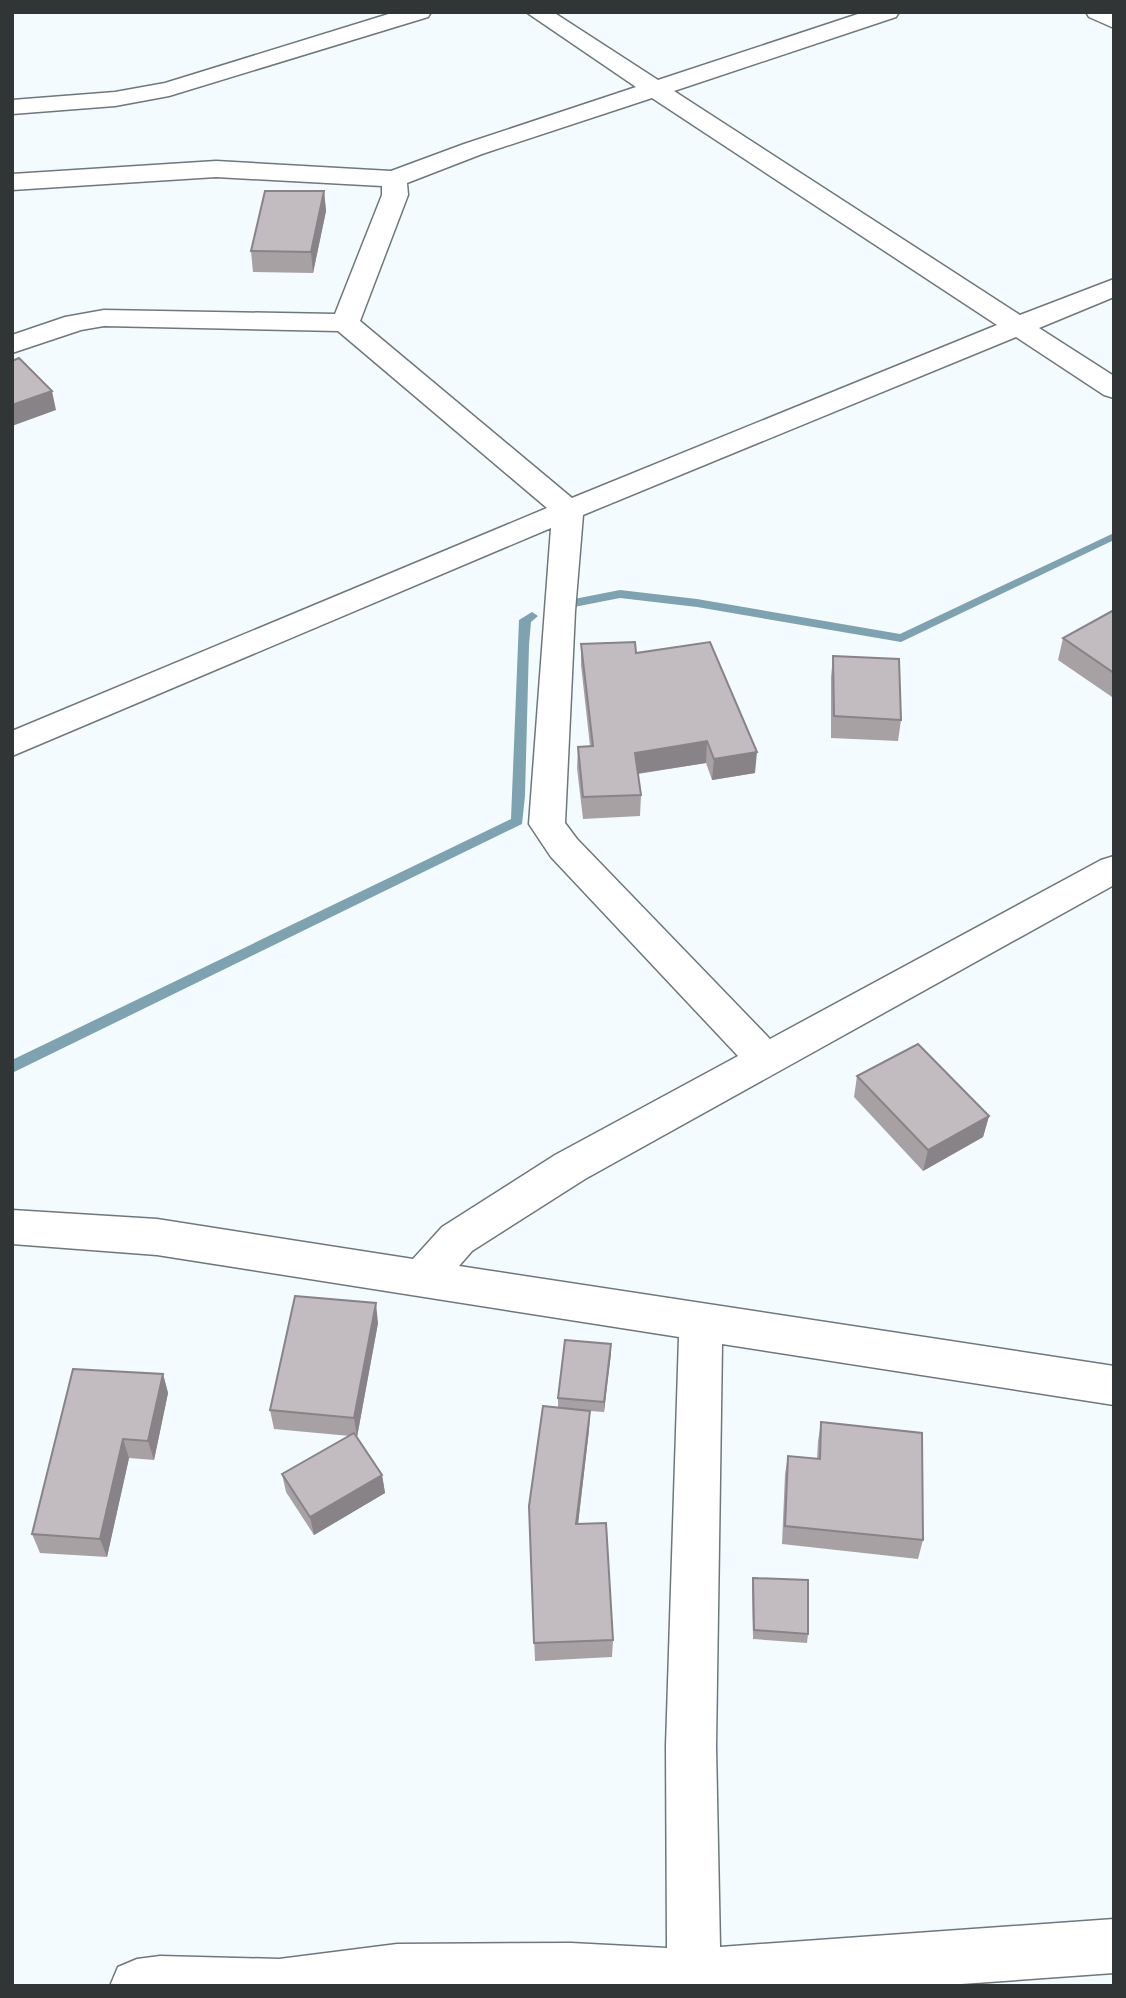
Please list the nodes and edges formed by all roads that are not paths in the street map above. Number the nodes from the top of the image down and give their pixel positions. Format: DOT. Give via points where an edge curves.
graph roads {
  1 [pos="420,12"];
  2 [pos="537,12"];
  3 [pos="888,12"];
  4 [pos="1097,12"];
  5 [pos="1114,21"];
  6 [pos="654,89"];
  7 [pos="12,107"];
  8 [pos="394,178"];
  9 [pos="12,181"];
  10 [pos="1114,287"];
  11 [pos="345,323"];
  12 [pos="1018,326"];
  13 [pos="12,345"];
  14 [pos="1114,389"];
  15 [pos="568,510"];
  16 [pos="12,744"];
  17 [pos="1114,869"];
  18 [pos="765,1059"];
  19 [pos="12,1227"];
  20 [pos="422,1279"];
  21 [pos="701,1322"];
  22 [pos="1114,1387"];
  23 [pos="1114,1946"];
  24 [pos="692,1981"];
  25 [pos="137,1986"];
  1 -- 7 [label="street" via="169,89 115,99"];
  2 -- 6 [label="street"];
  3 -- 6 [label="street"];
  4 -- 5 [label="street"];
  6 -- 8 [label="street"];
  6 -- 12 [label="street"];
  8 -- 9 [label="street" via="216,169"];
  8 -- 11 [label="street" via="395,195"];
  10 -- 12 [label="street"];
  11 -- 13 [label="street" via="104,318"];
  11 -- 15 [label="street"];
  12 -- 14 [label="street"];
  12 -- 15 [label="street"];
  15 -- 16 [label="street"];
  15 -- 18 [label="street" via="547,824 564,848"];
  17 -- 18 [label="street"];
  18 -- 20 [label="street" via="570,1167 457,1239"];
  19 -- 20 [label="street" via="156,1237"];
  20 -- 21 [label="street"];
  21 -- 22 [label="street"];
  21 -- 24 [label="street" via="691,1746"];
  23 -- 24 [label="street"];
  24 -- 25 [label="street" via="571,1970 397,1971 279,1986"];
}
